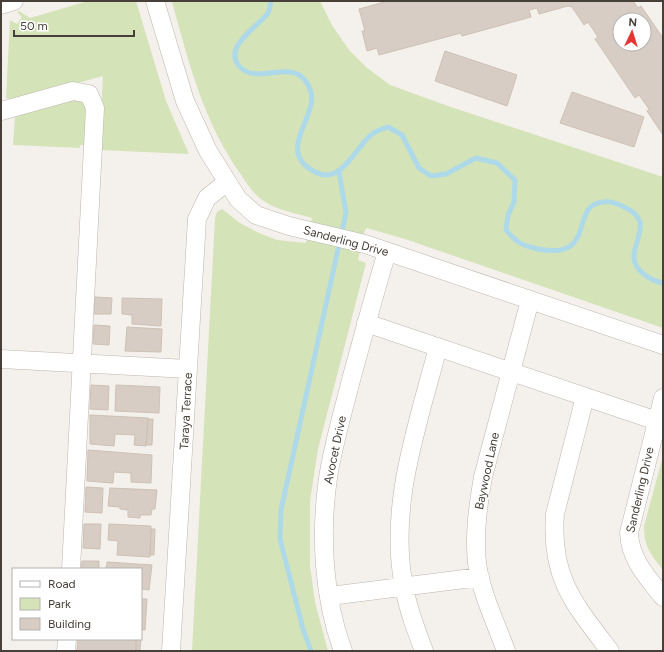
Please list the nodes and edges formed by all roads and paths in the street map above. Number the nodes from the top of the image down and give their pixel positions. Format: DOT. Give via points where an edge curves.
graph roads {
  1 [pos="14,1"];
  2 [pos="154,1"];
  3 [pos="1,5"];
  4 [pos="1,111"];
  5 [pos="227,182"];
  6 [pos="387,252"];
  7 [pos="530,300"];
  8 [pos="366,323"];
  9 [pos="663,345"];
  10 [pos="438,347"];
  11 [pos="1,360"];
  12 [pos="82,363"];
  13 [pos="188,369"];
  14 [pos="510,372"];
  15 [pos="585,397"];
  16 [pos="663,398"];
  17 [pos="657,421"];
  18 [pos="71,568"];
  19 [pos="480,578"];
  20 [pos="404,587"];
  21 [pos="330,596"];
  22 [pos="663,597"];
  23 [pos="67,640"];
  24 [pos="506,648"];
  25 [pos="66,651"];
  26 [pos="172,651"];
  27 [pos="343,651"];
  28 [pos="424,651"];
  29 [pos="610,651"];
  1 -- 3 [label="street"];
  2 -- 5 [label="street, Sanderling Drive" via="185,101 208,151"];
  4 -- 12 [label="street" via="73,91 89,94 95,108"];
  5 -- 6 [label="street, Sanderling Drive" via="238,199 256,215"];
  5 -- 13 [label="street, Taraya Terrace" via="207,198 196,219"];
  6 -- 7 [label="street, Sanderling Drive"];
  6 -- 8 [label="street, Avocet Drive"];
  7 -- 9 [label="street, Sanderling Drive"];
  7 -- 14 [label="street, Baywood Lane"];
  8 -- 10 [label="street"];
  8 -- 21 [label="street, Avocet Drive" via="328,477 324,549"];
  10 -- 14 [label="street"];
  10 -- 20 [label="street" via="402,491 399,535"];
  11 -- 12 [label="street"];
  12 -- 13 [label="street"];
  12 -- 18 [label="street"];
  13 -- 26 [label="street, Taraya Terrace"];
  14 -- 15 [label="street"];
  14 -- 19 [label="street, Baywood Lane" via="483,477 478,507 476,545"];
  15 -- 17 [label="street"];
  15 -- 29 [label="street" via="555,514 555,554 561,577 571,599"];
  16 -- 17 [label="street, Sanderling Drive"];
  17 -- 22 [label="street, Sanderling Drive" via="628,533 629,543 638,565"];
  19 -- 20 [label="street"];
  19 -- 24 [label="street, Baywood Lane"];
  20 -- 21 [label="street"];
  20 -- 28 [label="street"];
  21 -- 27 [label="street, Avocet Drive"];
  23 -- 25 [label="street"];
}
